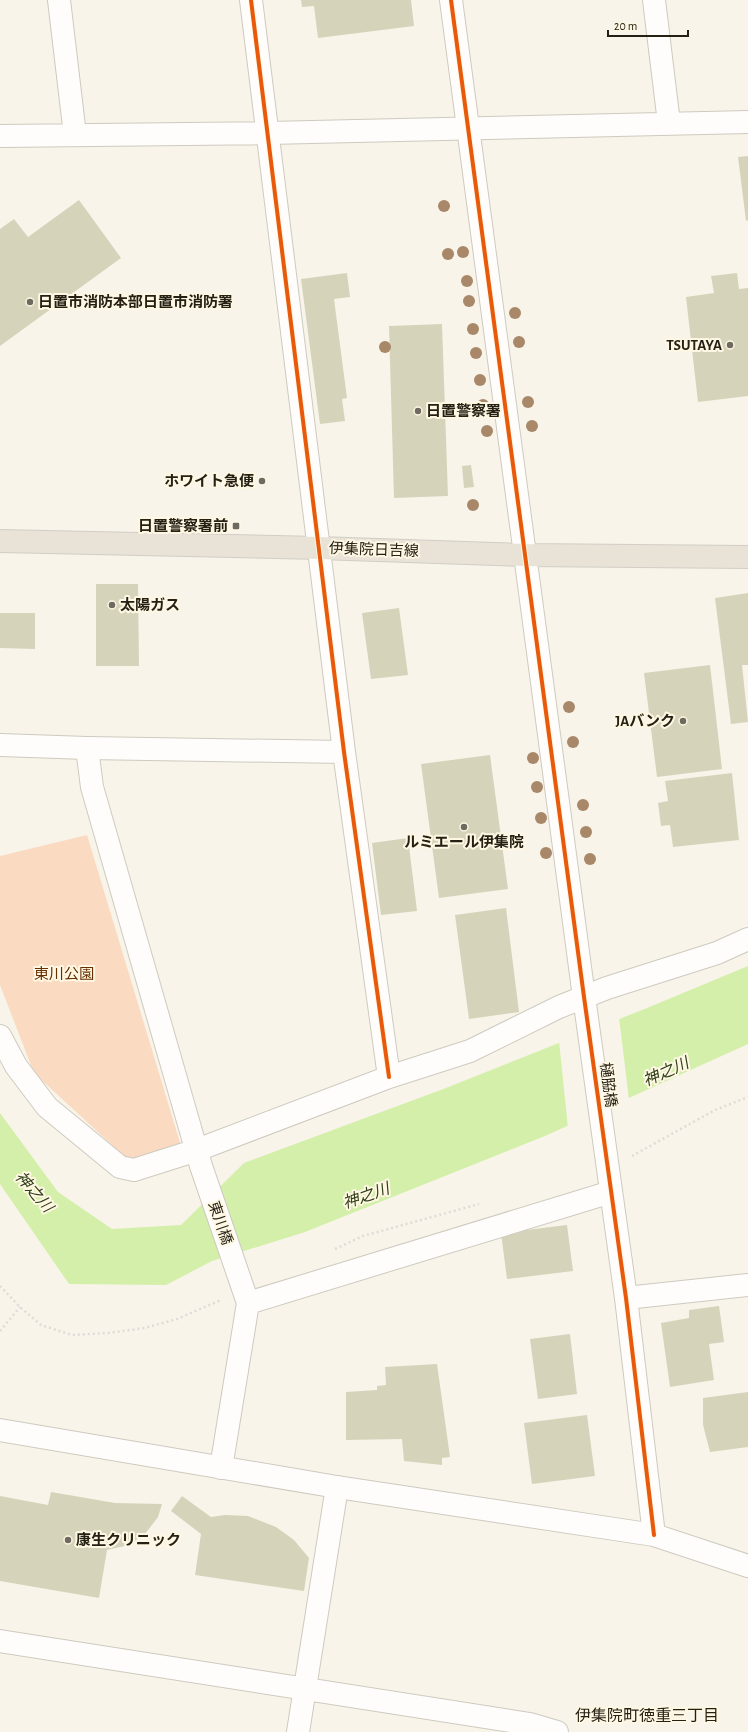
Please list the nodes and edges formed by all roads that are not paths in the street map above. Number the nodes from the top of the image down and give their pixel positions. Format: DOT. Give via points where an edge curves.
graph roads {
  1 [pos="59,0"];
  2 [pos="251,0"];
  3 [pos="451,0"];
  4 [pos="654,0"];
  5 [pos="748,122"];
  6 [pos="669,123"];
  7 [pos="467,128"];
  8 [pos="268,133"];
  9 [pos="75,135"];
  10 [pos="0,136"];
  11 [pos="0,541"];
  12 [pos="319,548"];
  13 [pos="525,555"];
  14 [pos="748,557"];
  15 [pos="0,745"];
  16 [pos="87,748"];
  17 [pos="344,752"];
  18 [pos="748,939"];
  19 [pos="585,1007"];
  20 [pos="0,1036"];
  21 [pos="389,1077"];
  22 [pos="199,1158"];
  23 [pos="611,1192"];
  24 [pos="748,1285"];
  25 [pos="244,1291"];
  26 [pos="626,1298"];
  27 [pos="0,1430"];
  28 [pos="221,1468"];
  29 [pos="337,1487"];
  30 [pos="654,1535"];
  31 [pos="748,1566"];
  32 [pos="0,1641"];
  33 [pos="305,1689"];
  34 [pos="298,1732"];
  35 [pos="557,1732"];
  1 -- 9 [label="street"];
  2 -- 8 [label="street"];
  3 -- 7 [label="street, 樋脇橋"];
  4 -- 6 [label="street"];
  5 -- 6 [label="street"];
  6 -- 7 [label="street"];
  7 -- 8 [label="street"];
  7 -- 13 [label="street, 樋脇橋"];
  8 -- 9 [label="street"];
  8 -- 12 [label="street"];
  9 -- 10 [label="street"];
  11 -- 12 [label="main road, 伊集院日吉線"];
  12 -- 13 [label="main road, 伊集院日吉線"];
  12 -- 17 [label="street"];
  13 -- 14 [label="main road, 伊集院日吉線"];
  13 -- 19 [label="street, 樋脇橋"];
  15 -- 16 [label="street"];
  16 -- 17 [label="street"];
  16 -- 22 [label="street, 東川橋" via="92,787"];
  17 -- 21 [label="street"];
  18 -- 19 [label="street" via="717,953 607,988"];
  19 -- 21 [label="street" via="559,1007 470,1051"];
  19 -- 23 [label="street, 樋脇橋"];
  20 -- 22 [label="street" via="16,1066 47,1107 120,1167 134,1170"];
  21 -- 22 [label="street"];
  22 -- 25 [label="street, 東川橋"];
  23 -- 25 [label="street"];
  23 -- 26 [label="street, 樋脇橋"];
  24 -- 26 [label="street"];
  25 -- 28 [label="street"];
  26 -- 30 [label="street, 樋脇橋"];
  27 -- 28 [label="street"];
  28 -- 29 [label="street"];
  29 -- 30 [label="street"];
  29 -- 33 [label="street"];
  30 -- 31 [label="street"];
  32 -- 33 [label="street"];
  33 -- 34 [label="street"];
  33 -- 35 [label="street" via="530,1724"];
}
